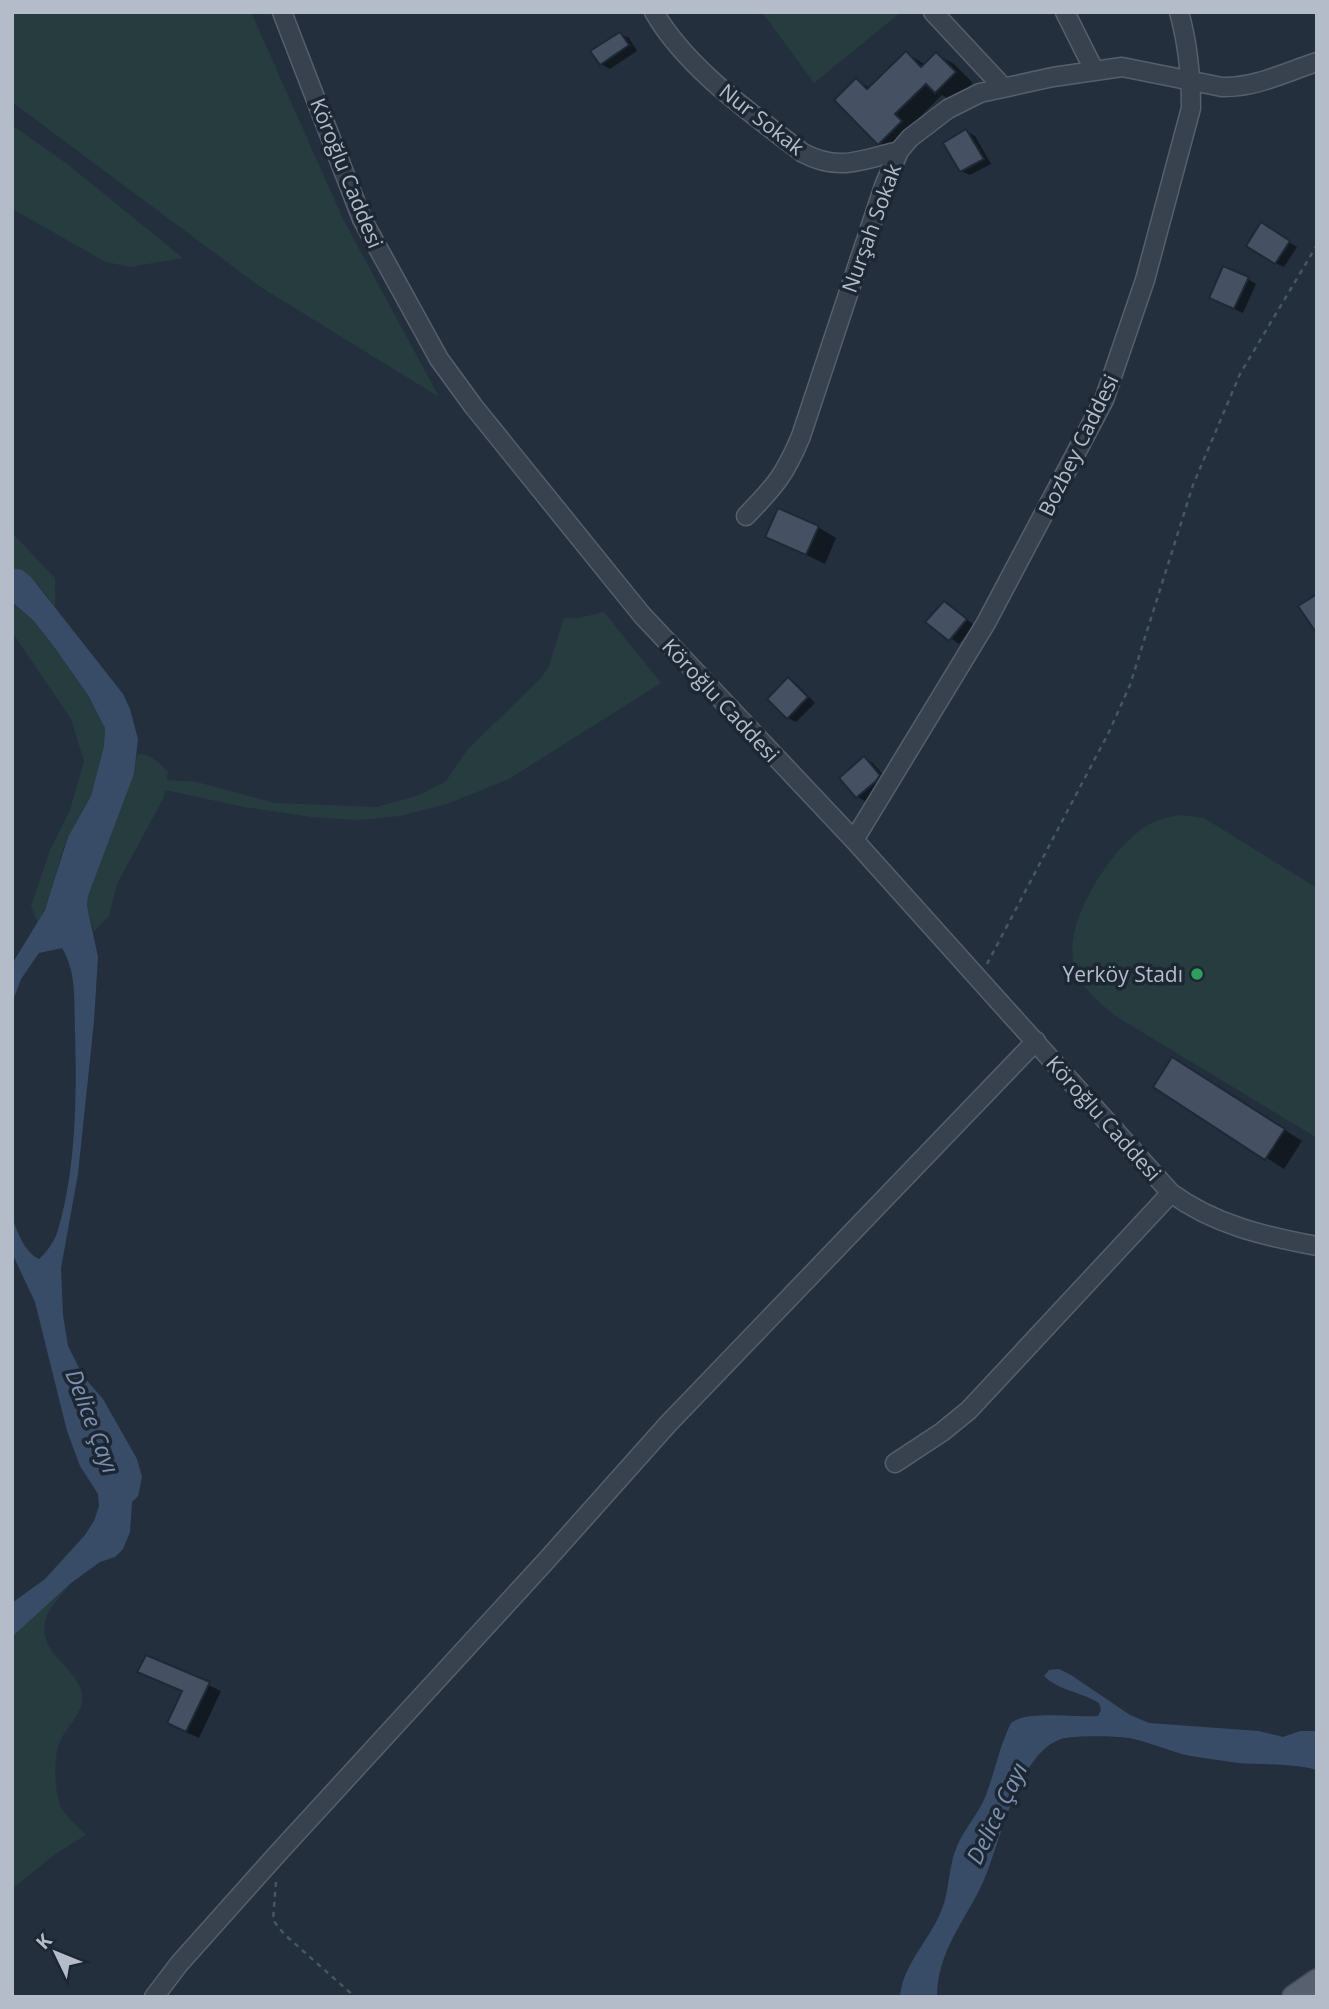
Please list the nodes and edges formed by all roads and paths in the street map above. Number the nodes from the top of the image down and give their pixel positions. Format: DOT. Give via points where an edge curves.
graph roads {
  1 [pos="282,12"];
  2 [pos="654,12"];
  3 [pos="933,12"];
  4 [pos="1065,12"];
  5 [pos="1179,12"];
  6 [pos="1317,62"];
  7 [pos="1094,70"];
  8 [pos="1191,80"];
  9 [pos="1003,87"];
  10 [pos="899,151"];
  11 [pos="1317,246"];
  12 [pos="746,516"];
  13 [pos="854,840"];
  14 [pos="979,979"];
  15 [pos="1036,1041"];
  16 [pos="1171,1193"];
  17 [pos="1317,1246"];
  18 [pos="895,1463"];
  19 [pos="280,1851"];
  20 [pos="1317,1981"];
  21 [pos="153,1997"];
  22 [pos="355,1997"];
  23 [pos="1294,1997"];
  1 -- 13 [label="street, Köroğlu Caddesi" via="362,219 439,359 642,614"];
  2 -- 10 [label="street, Nur Sokak" via="697,66 803,153 820,162 845,164"];
  3 -- 9 [label="street"];
  4 -- 7 [label="street"];
  5 -- 8 [label="street, Bozbey Caddesi"];
  6 -- 8 [label="street, Nurşah Sokak" via="1238,87"];
  7 -- 8 [label="street, Nurşah Sokak" via="1122,67"];
  7 -- 9 [label="street, Nurşah Sokak"];
  8 -- 13 [label="street, Bozbey Caddesi" via="1192,108 1178,164 1104,400 986,623"];
  9 -- 10 [label="street, Nurşah Sokak" via="948,109"];
  10 -- 12 [label="street, Nurşah Sokak" via="790,463 778,483"];
  11 -- 14 [label="path" via="1240,374 1194,485 1130,685"];
  13 -- 14 [label="street, Köroğlu Caddesi"];
  14 -- 15 [label="street, Köroğlu Caddesi"];
  15 -- 16 [label="street, Köroğlu Caddesi"];
  15 -- 19 [label="street" via="668,1424"];
  16 -- 17 [label="street, Köroğlu Caddesi" via="1219,1221 1263,1236"];
  16 -- 18 [label="street" via="969,1410"];
  19 -- 21 [label="street"];
  19 -- 22 [label="path" via="273,1920"];
  20 -- 23 [label="main road"];
}
